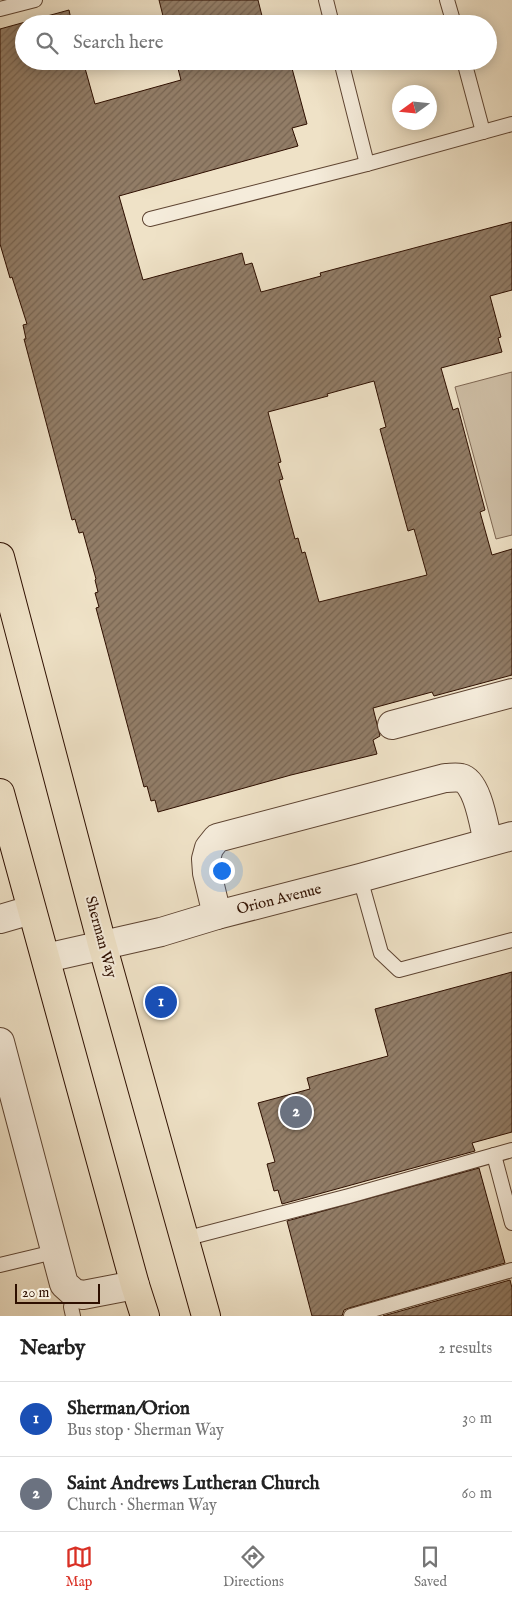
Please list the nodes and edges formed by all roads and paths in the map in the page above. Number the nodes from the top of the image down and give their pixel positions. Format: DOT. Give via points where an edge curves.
graph roads {
  1 [pos="35,0"];
  2 [pos="326,0"];
  3 [pos="447,0"];
  4 [pos="0,9"];
  5 [pos="330,15"];
  6 [pos="451,15"];
  7 [pos="343,70"];
  8 [pos="466,70"];
  9 [pos="512,124"];
  10 [pos="483,132"];
  11 [pos="367,164"];
  12 [pos="150,219"];
  13 [pos="0,557"];
  14 [pos="512,693"];
  15 [pos="392,725"];
  16 [pos="0,792"];
  17 [pos="500,839"];
  18 [pos="360,878"];
  19 [pos="32,910"];
  20 [pos="217,915"];
  21 [pos="0,918"];
  22 [pos="512,940"];
  23 [pos="102,944"];
  24 [pos="46,958"];
  25 [pos="0,1042"];
  26 [pos="512,1150"];
  27 [pos="494,1155"];
  28 [pos="512,1223"];
  29 [pos="184,1239"];
  30 [pos="54,1252"];
  31 [pos="0,1266"];
  32 [pos="512,1270"];
  33 [pos="135,1284"];
  34 [pos="73,1304"];
  35 [pos="145,1316"];
  36 [pos="206,1316"];
  37 [pos="351,1316"];
  1 -- 4 [label="lane"];
  2 -- 5 [label="lane"];
  3 -- 6 [label="lane"];
  7 -- 11 [label="lane"];
  8 -- 10 [label="lane"];
  9 -- 10 [label="lane"];
  10 -- 11 [label="lane"];
  11 -- 12 [label="lane"];
  13 -- 23 [label="main road, Sherman Way"];
  14 -- 15 [label="street"];
  16 -- 19 [label="main road"];
  17 -- 18 [label="street, Orion Avenue"];
  17 -- 20 [label="street" via="471,784 462,778 445,778 242,831 217,838 206,859"];
  18 -- 20 [label="street, Orion Avenue"];
  18 -- 22 [label="lane" via="381,953 399,970"];
  19 -- 21 [label="street"];
  19 -- 24 [label="main road"];
  20 -- 23 [label="street, Orion Avenue" via="161,932"];
  23 -- 24 [label="street, Orion Avenue"];
  23 -- 29 [label="main road, Sherman Way"];
  24 -- 33 [label="main road"];
  25 -- 30 [label="street"];
  26 -- 27 [label="lane"];
  27 -- 28 [label="lane"];
  27 -- 29 [label="lane"];
  29 -- 36 [label="main road, Sherman Way"];
  30 -- 31 [label="lane"];
  30 -- 34 [label="street"];
  32 -- 37 [label="lane"];
  33 -- 34 [label="street" via="83,1295"];
  33 -- 35 [label="main road"];
}
